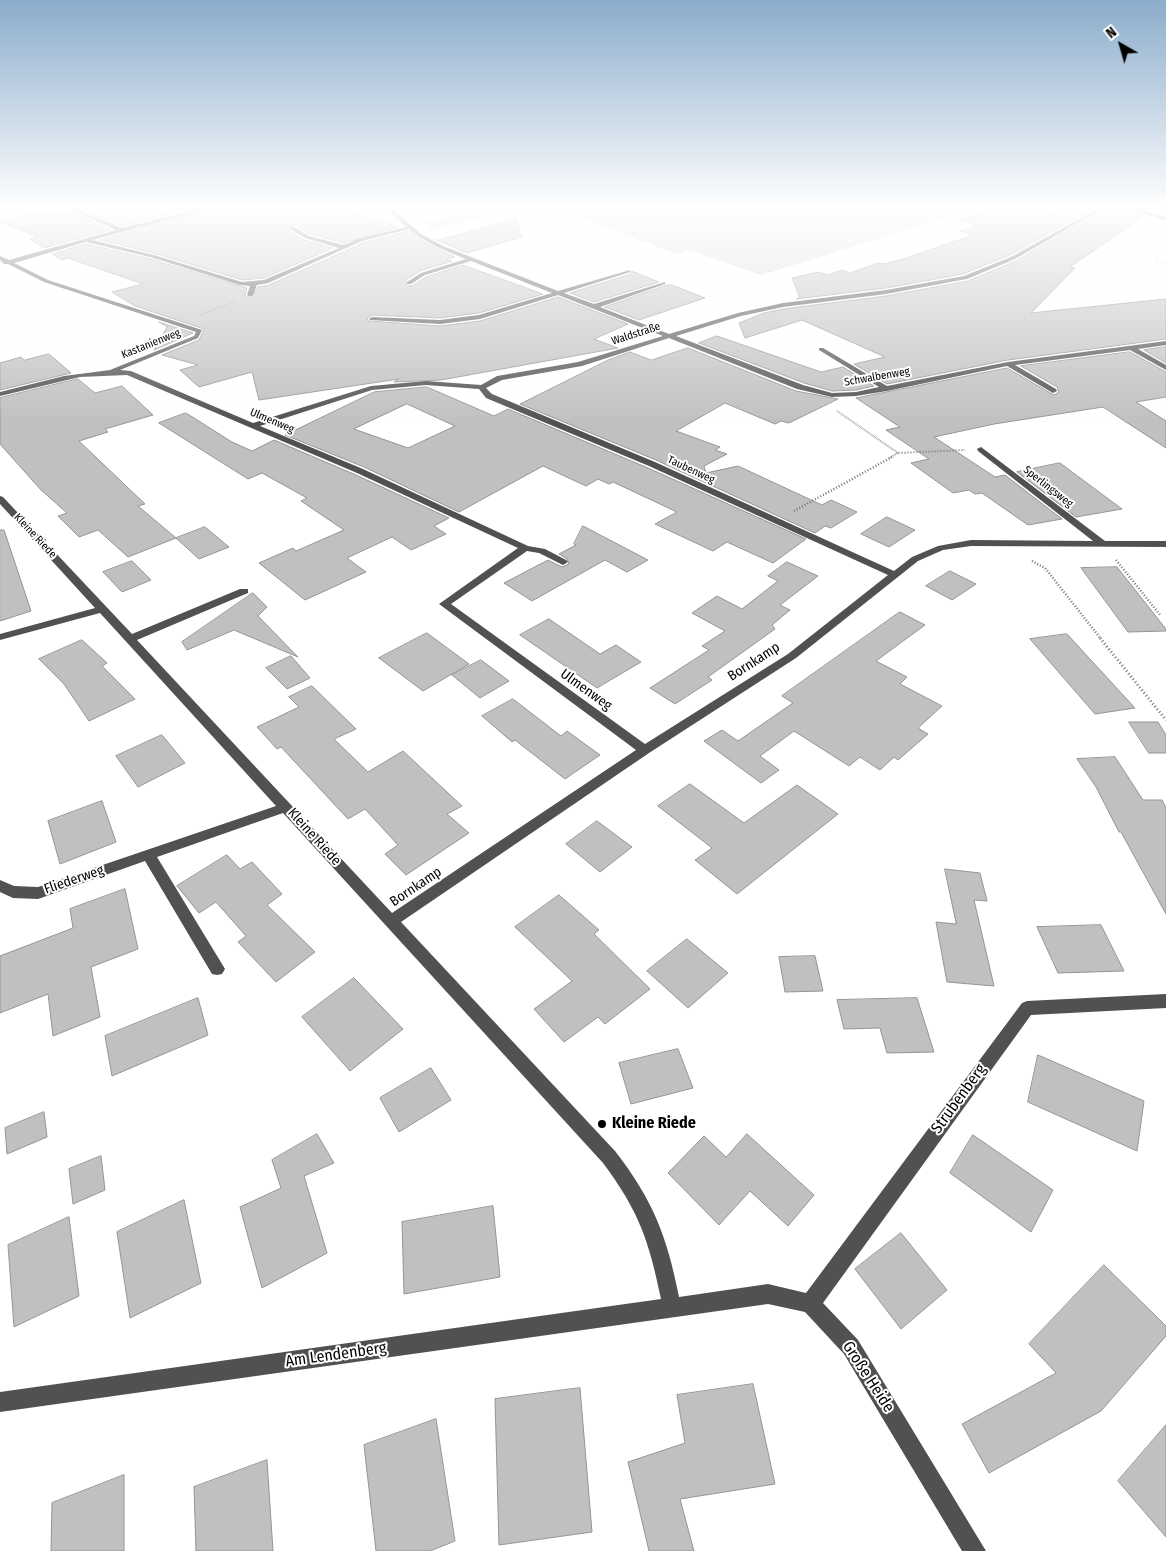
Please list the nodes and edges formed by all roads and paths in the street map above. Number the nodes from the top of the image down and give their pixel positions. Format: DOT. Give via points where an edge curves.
graph roads {
  1 [pos="41,278"];
  2 [pos="224,278"];
  3 [pos="274,278"];
  4 [pos="416,278"];
  5 [pos="521,278"];
  6 [pos="603,278"];
  7 [pos="963,278"];
  8 [pos="409,283"];
  9 [pos="663,283"];
  10 [pos="254,284"];
  11 [pos="557,292"];
  12 [pos="250,296"];
  13 [pos="593,306"];
  14 [pos="372,319"];
  15 [pos="179,324"];
  16 [pos="668,335"];
  17 [pos="1166,343"];
  18 [pos="1130,347"];
  19 [pos="821,349"];
  20 [pos="1008,364"];
  21 [pos="1166,368"];
  22 [pos="112,371"];
  23 [pos="482,387"];
  24 [pos="886,389"];
  25 [pos="1052,391"];
  26 [pos="0,394"];
  27 [pos="832,395"];
  28 [pos="251,426"];
  29 [pos="981,449"];
  30 [pos="898,454"];
  31 [pos="0,499"];
  32 [pos="776,521"];
  33 [pos="998,542"];
  34 [pos="1102,543"];
  35 [pos="1166,544"];
  36 [pos="524,548"];
  37 [pos="563,562"];
  38 [pos="893,574"];
  39 [pos="244,591"];
  40 [pos="103,609"];
  41 [pos="1161,616"];
  42 [pos="0,637"];
  43 [pos="130,640"];
  44 [pos="1166,720"];
  45 [pos="645,750"];
  46 [pos="286,807"];
  47 [pos="148,854"];
  48 [pos="0,886"];
  49 [pos="390,922"];
  50 [pos="217,969"];
  51 [pos="1166,1002"];
  52 [pos="810,1304"];
  53 [pos="672,1308"];
  54 [pos="0,1402"];
  55 [pos="975,1551"];
  1 -- 15 [label="street, Kastanienweg"];
  2 -- 10 [label="street"];
  3 -- 10 [label="street"];
  4 -- 8 [label="street"];
  5 -- 11 [label="street, Schwalbenweg"];
  6 -- 11 [label="street"];
  7 -- 16 [label="street, Waldstraße" via="783,305"];
  9 -- 13 [label="street"];
  10 -- 12 [label="street"];
  11 -- 13 [label="street, Schwalbenweg"];
  11 -- 14 [label="street" via="463,320"];
  12 -- 15 [label="path"];
  13 -- 16 [label="street, Schwalbenweg"];
  15 -- 22 [label="street, Kastanienweg" via="200,331 196,337"];
  16 -- 23 [label="street, Waldstraße" via="579,364 500,378"];
  16 -- 27 [label="street, Schwalbenweg" via="800,387"];
  17 -- 18 [label="street, Schwalbenweg"];
  18 -- 20 [label="street, Schwalbenweg"];
  18 -- 21 [label="street"];
  19 -- 24 [label="street"];
  20 -- 24 [label="street, Schwalbenweg"];
  20 -- 25 [label="street"];
  22 -- 26 [label="street, Ulmenweg"];
  22 -- 28 [label="street, Ulmenweg" via="128,372"];
  23 -- 28 [label="street, Waldstraße" via="426,383 371,388"];
  23 -- 32 [label="street, Taubenweg" via="489,396 652,464"];
  24 -- 27 [label="street, Schwalbenweg"];
  27 -- 30 [label="path" via="838,413"];
  28 -- 36 [label="street, Ulmenweg" via="360,471"];
  29 -- 30 [label="path"];
  29 -- 34 [label="street, Sperlingsweg"];
  30 -- 32 [label="path"];
  31 -- 40 [label="street, Kleine Riede"];
  32 -- 38 [label="street, Taubenweg"];
  33 -- 34 [label="street, Bornkamp"];
  33 -- 38 [label="street, Bornkamp" via="941,548 915,559"];
  33 -- 44 [label="path" via="1045,568"];
  34 -- 35 [label="street, Bornkamp"];
  34 -- 41 [label="path"];
  36 -- 37 [label="street, Ulmenweg"];
  36 -- 45 [label="street, Ulmenweg" via="444,604"];
  38 -- 45 [label="street, Bornkamp" via="792,656"];
  39 -- 43 [label="street"];
  40 -- 42 [label="street"];
  40 -- 43 [label="street, Kleine Riede"];
  43 -- 46 [label="street, Kleine Riede"];
  45 -- 49 [label="street, Bornkamp"];
  46 -- 47 [label="street, Fliederweg"];
  46 -- 49 [label="street, Kleine Riede"];
  47 -- 48 [label="street, Fliederweg" via="38,893 13,892"];
  47 -- 50 [label="street"];
  49 -- 53 [label="street, Kleine Riede" via="609,1158 634,1192 650,1222 661,1254"];
  51 -- 52 [label="street, Strubenberg" via="1027,1008"];
  52 -- 53 [label="street" via="768,1294"];
  52 -- 55 [label="street, Große Heide" via="851,1347"];
  53 -- 54 [label="street, Am Lendenberg"];
}
